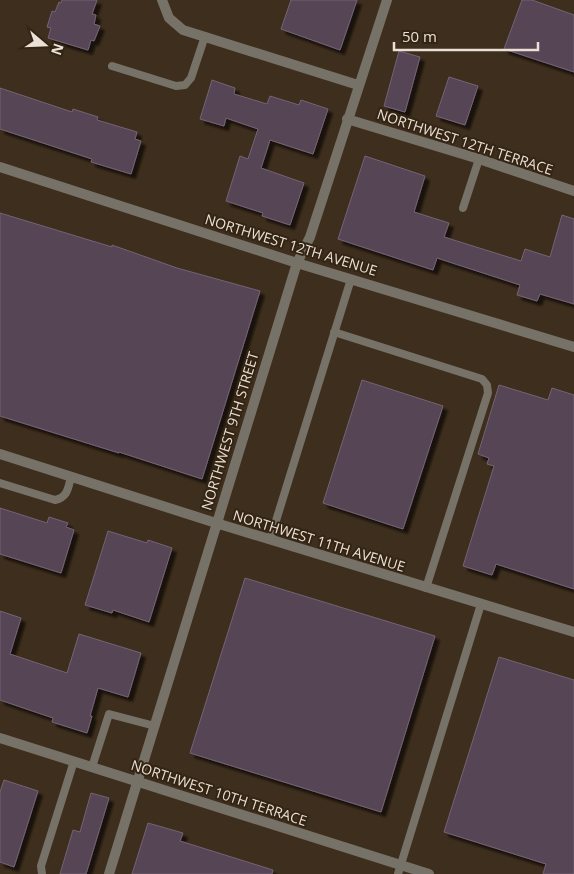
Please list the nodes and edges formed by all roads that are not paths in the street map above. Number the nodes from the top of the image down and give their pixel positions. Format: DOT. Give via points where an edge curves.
graph roads {
  1 [pos="387,0"];
  2 [pos="163,3"];
  3 [pos="205,36"];
  4 [pos="112,66"];
  5 [pos="358,85"];
  6 [pos="347,119"];
  7 [pos="479,159"];
  8 [pos="0,167"];
  9 [pos="574,191"];
  10 [pos="463,208"];
  11 [pos="298,263"];
  12 [pos="351,278"];
  13 [pos="334,332"];
  14 [pos="574,347"];
  15 [pos="0,454"];
  16 [pos="71,477"];
  17 [pos="0,483"];
  18 [pos="216,524"];
  19 [pos="270,540"];
  20 [pos="426,588"];
  21 [pos="481,604"];
  22 [pos="574,632"];
  23 [pos="155,726"];
  24 [pos="0,738"];
  25 [pos="74,761"];
  26 [pos="92,767"];
  27 [pos="138,781"];
  28 [pos="399,870"];
  29 [pos="42,874"];
  30 [pos="109,874"];
  31 [pos="429,874"];
  1 -- 5 [label="street, NORTHWEST 9TH STREET"];
  2 -- 3 [label="street" via="169,18 183,30"];
  3 -- 4 [label="lane" via="191,78 185,84 176,86"];
  3 -- 5 [label="street"];
  5 -- 6 [label="street, NORTHWEST 9TH STREET"];
  6 -- 7 [label="street, NORTHWEST 12TH TERRACE"];
  6 -- 11 [label="street, NORTHWEST 9TH STREET" via="310,237"];
  7 -- 9 [label="street, NORTHWEST 12TH TERRACE"];
  7 -- 10 [label="lane"];
  8 -- 11 [label="street, NORTHWEST 12TH AVENUE"];
  11 -- 12 [label="street, NORTHWEST 12TH AVENUE"];
  11 -- 18 [label="street, NORTHWEST 9TH STREET"];
  12 -- 13 [label="lane"];
  12 -- 14 [label="street, NORTHWEST 12TH AVENUE"];
  13 -- 19 [label="lane"];
  13 -- 20 [label="lane" via="482,379 487,385 488,393"];
  15 -- 16 [label="street, NORTHWEST 11TH AVENUE"];
  16 -- 17 [label="lane" via="66,494 55,500"];
  16 -- 18 [label="street, NORTHWEST 11TH AVENUE"];
  18 -- 19 [label="street, NORTHWEST 11TH AVENUE"];
  18 -- 23 [label="street, NORTHWEST 9TH STREET"];
  19 -- 20 [label="street, NORTHWEST 11TH AVENUE"];
  20 -- 21 [label="street, NORTHWEST 11TH AVENUE"];
  21 -- 22 [label="street, NORTHWEST 11TH AVENUE"];
  21 -- 28 [label="lane"];
  23 -- 26 [label="lane" via="109,714"];
  23 -- 27 [label="street, NORTHWEST 9TH STREET"];
  24 -- 25 [label="street, NORTHWEST 10TH TERRACE"];
  25 -- 26 [label="street, NORTHWEST 10TH TERRACE"];
  25 -- 29 [label="lane" via="41,866"];
  26 -- 27 [label="street, NORTHWEST 10TH TERRACE"];
  27 -- 28 [label="street, NORTHWEST 10TH TERRACE"];
  27 -- 30 [label="street, NORTHWEST 9TH STREET"];
  28 -- 31 [label="street, NORTHWEST 10TH TERRACE"];
}
